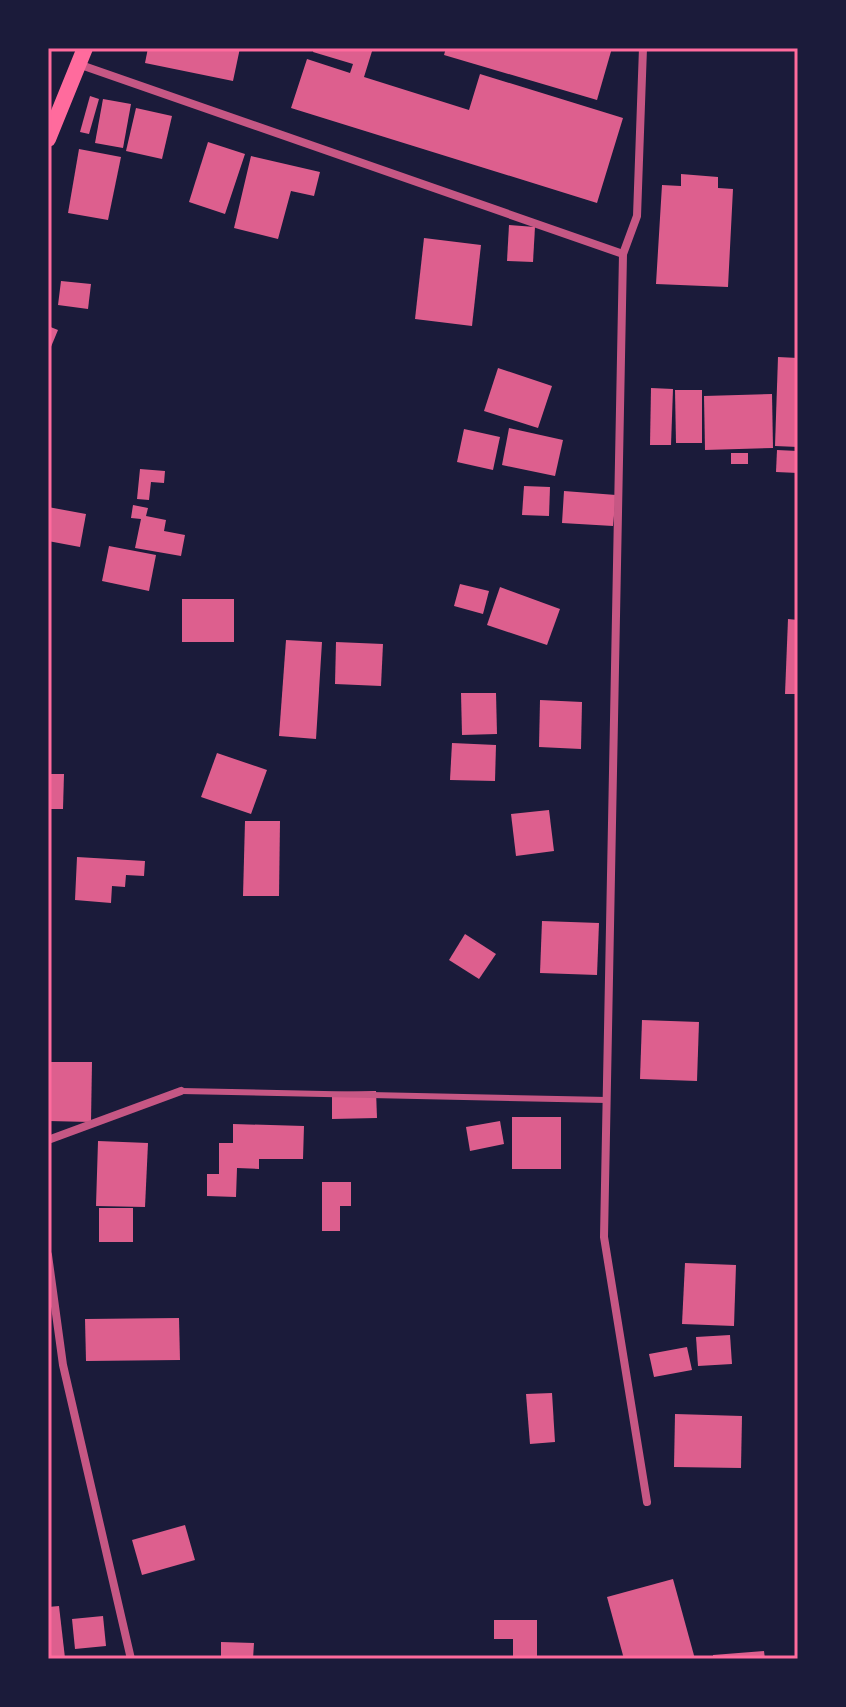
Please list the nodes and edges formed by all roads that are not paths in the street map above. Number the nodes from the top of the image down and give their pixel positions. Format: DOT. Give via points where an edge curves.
graph roads {
  1 [pos="643,48"];
  2 [pos="82,56"];
  3 [pos="48,139"];
  4 [pos="623,254"];
  5 [pos="181,1091"];
  6 [pos="607,1100"];
  7 [pos="48,1140"];
  8 [pos="48,1255"];
  9 [pos="647,1502"];
  10 [pos="131,1659"];
  1 -- 4 [label="street" via="637,216"];
  2 -- 3 [label="main road"];
  2 -- 4 [label="street"];
  4 -- 6 [label="street"];
  5 -- 6 [label="lane"];
  5 -- 7 [label="street"];
  6 -- 9 [label="street" via="604,1237"];
  8 -- 10 [label="street" via="63,1365"];
}
